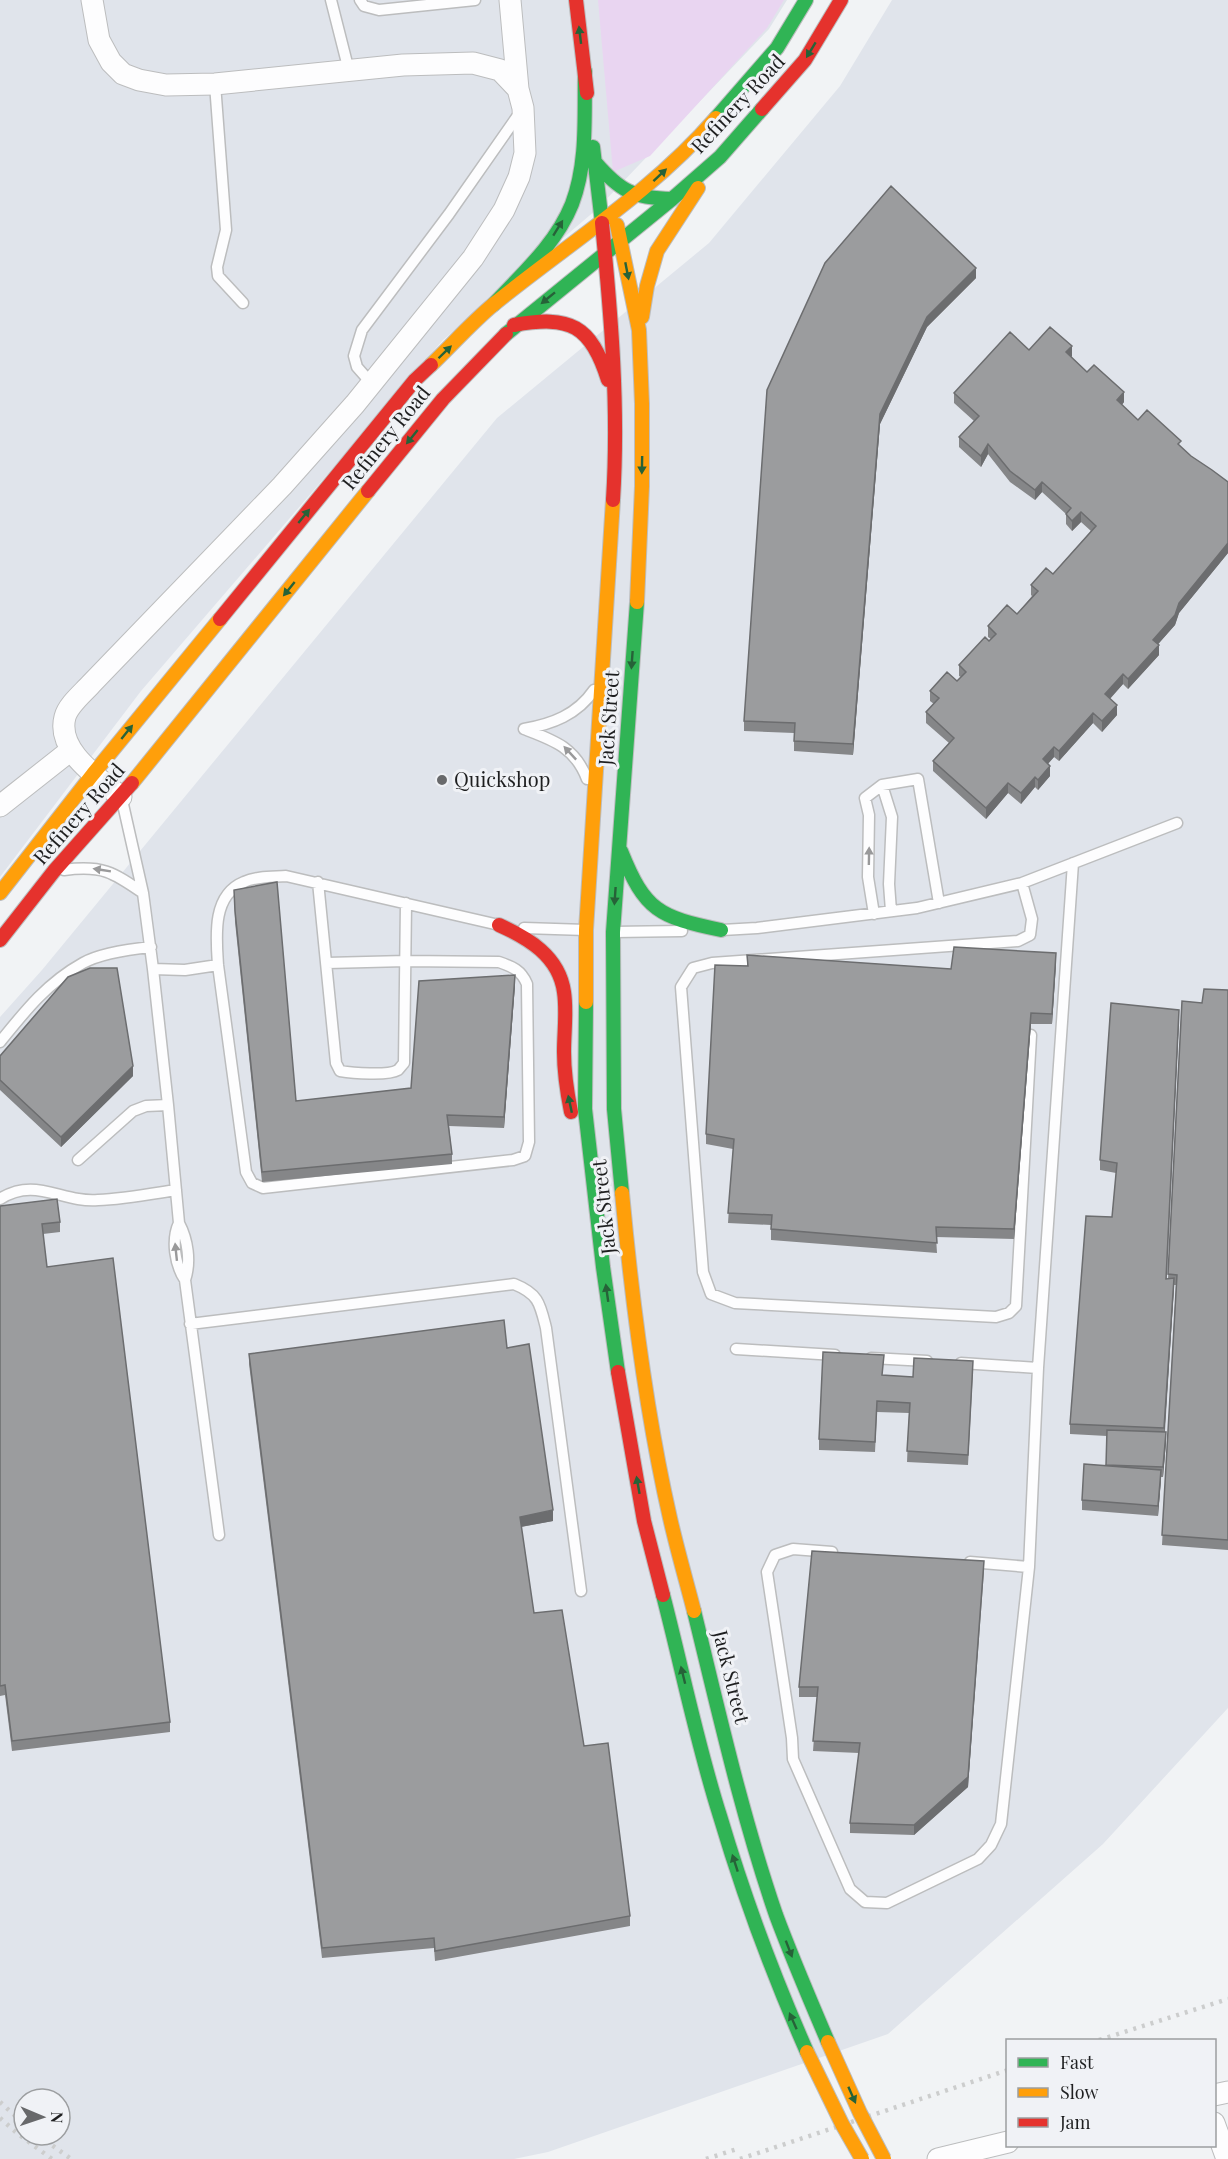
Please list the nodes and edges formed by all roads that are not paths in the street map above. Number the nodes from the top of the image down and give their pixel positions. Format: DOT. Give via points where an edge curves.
graph roads {
  1 [pos="92,0"];
  2 [pos="331,0"];
  3 [pos="360,0"];
  4 [pos="475,0"];
  5 [pos="510,0"];
  6 [pos="576,0"];
  7 [pos="806,0"];
  8 [pos="841,0"];
  9 [pos="349,71"];
  10 [pos="585,71"];
  11 [pos="215,84"];
  12 [pos="520,99"];
  13 [pos="720,157"];
  14 [pos="595,162"];
  15 [pos="634,196"];
  16 [pos="672,199"];
  17 [pos="614,214"];
  18 [pos="602,223"];
  19 [pos="621,239"];
  20 [pos="605,253"];
  21 [pos="243,303"];
  22 [pos="494,305"];
  23 [pos="514,325"];
  24 [pos="639,330"];
  25 [pos="372,384"];
  26 [pos="615,411"];
  27 [pos="604,667"];
  28 [pos="71,750"];
  29 [pos="93,774"];
  30 [pos="882,785"];
  31 [pos="121,797"];
  32 [pos="595,805"];
  33 [pos="0,806"];
  34 [pos="1177,823"];
  35 [pos="619,846"];
  36 [pos="1073,863"];
  37 [pos="54,871"];
  38 [pos="318,882"];
  39 [pos="1022,883"];
  40 [pos="0,893"];
  41 [pos="143,893"];
  42 [pos="406,903"];
  43 [pos="939,903"];
  44 [pos="891,911"];
  45 [pos="874,914"];
  46 [pos="500,925"];
  47 [pos="721,930"];
  48 [pos="600,931"];
  49 [pos="0,939"];
  50 [pos="151,947"];
  51 [pos="406,961"];
  52 [pos="327,963"];
  53 [pos="218,965"];
  54 [pos="153,969"];
  55 [pos="1031,1035"];
  56 [pos="0,1042"];
  57 [pos="168,1105"];
  58 [pos="78,1160"];
  59 [pos="593,1180"];
  60 [pos="176,1190"];
  61 [pos="0,1199"];
  62 [pos="190,1324"];
  63 [pos="736,1349"];
  64 [pos="841,1356"];
  65 [pos="864,1357"];
  66 [pos="1038,1368"];
  67 [pos="219,1535"];
  68 [pos="840,1552"];
  69 [pos="958,1562"];
  70 [pos="1029,1567"];
  71 [pos="581,1591"];
  72 [pos="1216,2126"];
  73 [pos="997,2149"];
  74 [pos="862,2159"];
  75 [pos="884,2159"];
  76 [pos="938,2159"];
  77 [pos="1227,2159"];
  1 -- 11 [label="street" via="99,40 123,74 166,85"];
  2 -- 9 [label="lane"];
  3 -- 4 [label="lane" via="364,6 379,10"];
  5 -- 12 [label="street"];
  10 -- 6 [label="main road, one-way"];
  15 -- 7 [label="main road, Refinery Road, one-way" via="697,140 777,48"];
  8 -- 13 [label="main road, Refinery Road, one-way" via="805,60"];
  9 -- 11 [label="street"];
  9 -- 12 [label="street" via="473,63 500,70"];
  10 -- 14 [label="main road, Jack Street"];
  22 -- 10 [label="main road, one-way" via="543,250 572,204 580,172"];
  11 -- 21 [label="lane" via="226,230 218,276"];
  12 -- 25 [label="street" via="525,153 504,210 473,258"];
  12 -- 25 [label="lane" via="449,214 362,330 354,356 357,367"];
  13 -- 16 [label="main road, Refinery Road"];
  13 -- 24 [label="main road" via="657,251"];
  14 -- 15 [label="main road" via="614,184"];
  14 -- 18 [label="main road, Jack Street"];
  15 -- 16 [label="main road"];
  15 -- 17 [label="main road, Refinery Road"];
  16 -- 19 [label="main road, Refinery Road"];
  17 -- 18 [label="main road, Refinery Road"];
  17 -- 19 [label="main road, Jack Street"];
  18 -- 20 [label="main road, Jack Street"];
  18 -- 22 [label="main road, Refinery Road"];
  19 -- 20 [label="main road, Refinery Road"];
  19 -- 24 [label="main road, Jack Street, one-way"];
  20 -- 23 [label="main road, Refinery Road, one-way"];
  20 -- 26 [label="main road, Jack Street" via="614,342"];
  29 -- 22 [label="main road, Refinery Road, one-way" via="415,380"];
  23 -- 26 [label="main road" via="553,319 582,331 596,347"];
  23 -- 31 [label="main road, Refinery Road, one-way" via="443,399"];
  24 -- 35 [label="main road, Jack Street, one-way" via="642,486"];
  25 -- 28 [label="street" via="282,486 76,700 65,715 63,731"];
  26 -- 27 [label="main road, Jack Street"];
  27 -- 32 [label="main road, Jack Street"];
  32 -- 27 [label="lane, one-way" via="585,773 575,757 564,746 524,729 572,713 598,684"];
  28 -- 29 [label="street"];
  28 -- 33 [label="street"];
  29 -- 31 [label="street"];
  29 -- 40 [label="main road, Refinery Road"];
  30 -- 43 [label="lane" via="918,779"];
  30 -- 44 [label="lane" via="892,817"];
  45 -- 30 [label="lane, one-way" via="868,877 869,815 865,798"];
  31 -- 37 [label="main road, Refinery Road"];
  31 -- 41 [label="lane"];
  32 -- 48 [label="main road, Jack Street"];
  34 -- 36 [label="lane"];
  35 -- 47 [label="main road" via="638,889 654,908 675,920"];
  35 -- 48 [label="main road, Jack Street, one-way"];
  36 -- 39 [label="lane"];
  36 -- 66 [label="lane"];
  41 -- 37 [label="lane, one-way" via="113,872 83,867"];
  37 -- 49 [label="main road, Refinery Road"];
  38 -- 42 [label="lane"];
  38 -- 52 [label="lane"];
  38 -- 53 [label="lane" via="286,876 245,881 233,888 225,897 215,935"];
  39 -- 43 [label="lane"];
  39 -- 55 [label="lane" via="1032,920 1030,935 1018,941 712,963 693,968 681,987 703,1272 711,1294 735,1303 996,1317 1010,1313 1016,1306"];
  41 -- 50 [label="lane"];
  42 -- 46 [label="lane"];
  42 -- 51 [label="lane"];
  43 -- 44 [label="lane"];
  44 -- 45 [label="lane"];
  45 -- 47 [label="lane"];
  46 -- 48 [label="lane"];
  59 -- 46 [label="main road, one-way" via="570,1109 561,978 555,964 537,946"];
  47 -- 48 [label="lane"];
  48 -- 59 [label="main road, Jack Street" via="585,1109"];
  48 -- 75 [label="main road, Jack Street, one-way, bridge" via="629,1265 649,1402 676,1540 744,1810 776,1914 828,2042"];
  50 -- 54 [label="lane"];
  50 -- 56 [label="lane" via="85,962 37,997"];
  51 -- 52 [label="lane"];
  51 -- 52 [label="lane" via="404,1063 391,1072 340,1071 336,1063"];
  51 -- 53 [label="lane" via="500,962 522,973 527,984 529,1142 525,1156 263,1188 252,1183 246,1172"];
  53 -- 54 [label="lane"];
  54 -- 57 [label="lane"];
  57 -- 58 [label="lane" via="134,1111"];
  57 -- 60 [label="lane"];
  74 -- 59 [label="main road, Jack Street, one-way, bridge" via="779,1989 719,1814 644,1521 623,1404"];
  60 -- 61 [label="lane" via="96,1201 23,1188"];
  60 -- 62 [label="lane" via="179,1223 174,1234"];
  62 -- 67 [label="lane"];
  62 -- 71 [label="lane" via="514,1284 530,1290 541,1305 546,1328"];
  63 -- 64 [label="lane"];
  65 -- 66 [label="lane"];
  66 -- 70 [label="lane"];
  68 -- 70 [label="lane" via="792,1549 775,1555 767,1572 793,1759 850,1889 865,1902 887,1903 978,1859 991,1845 1001,1824"];
  69 -- 70 [label="lane"];
  72 -- 77 [label="street"];
  73 -- 76 [label="street"];
}
